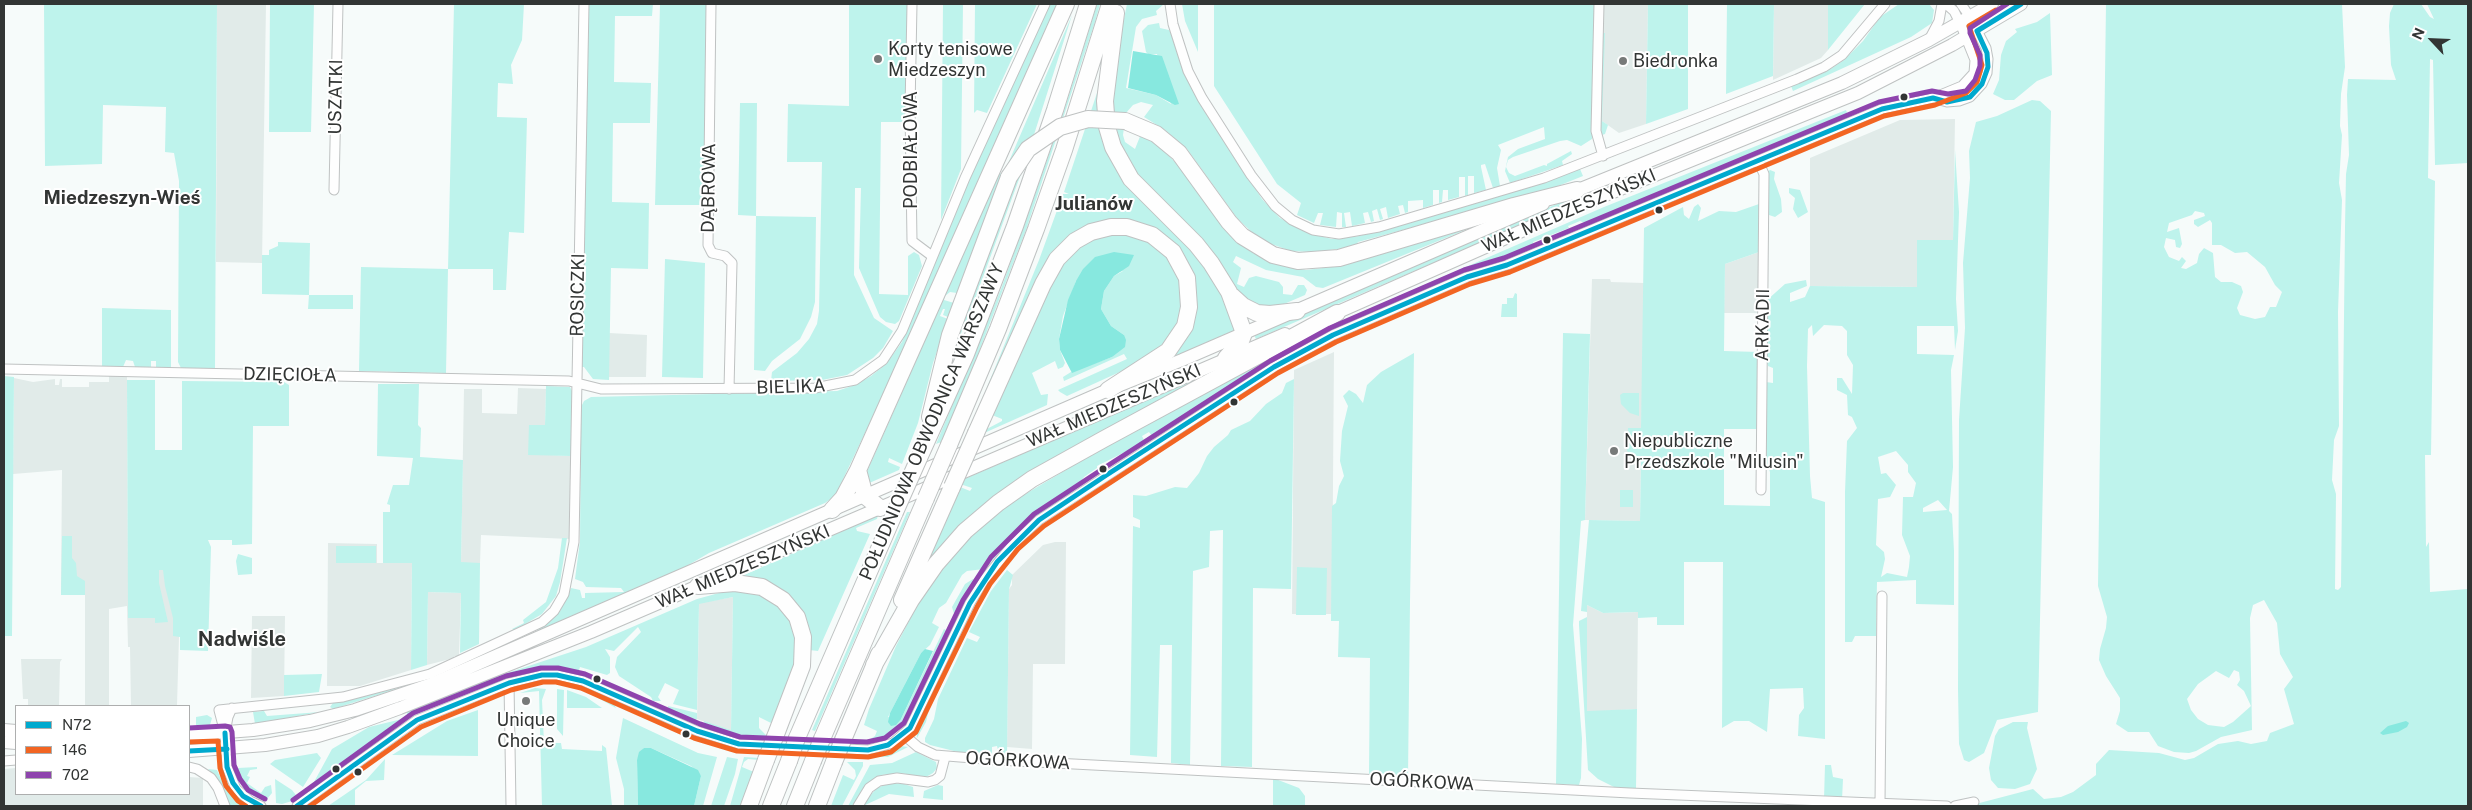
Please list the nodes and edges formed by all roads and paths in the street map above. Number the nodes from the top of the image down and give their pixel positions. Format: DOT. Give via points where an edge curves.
graph roads {
  1 [pos="338,4"];
  2 [pos="584,4"];
  3 [pos="711,4"];
  4 [pos="912,4"];
  5 [pos="1045,4"];
  6 [pos="1066,4"];
  7 [pos="1088,4"];
  8 [pos="1110,4"];
  9 [pos="1117,4"];
  10 [pos="1170,4"];
  11 [pos="1599,4"];
  12 [pos="1884,4"];
  13 [pos="1942,4"];
  14 [pos="1946,4"];
  15 [pos="1961,4"];
  16 [pos="1992,4"];
  17 [pos="2021,4"];
  18 [pos="1965,20"];
  19 [pos="1972,34"];
  20 [pos="1930,40"];
  21 [pos="1932,98"];
  22 [pos="1603,156"];
  23 [pos="1758,161"];
  24 [pos="334,190"];
  25 [pos="1577,190"];
  26 [pos="932,256"];
  27 [pos="1230,294"];
  28 [pos="1297,311"];
  29 [pos="1336,313"];
  30 [pos="1244,333"];
  31 [pos="1226,358"];
  32 [pos="4,370"];
  33 [pos="576,384"];
  34 [pos="730,389"];
  35 [pos="1108,390"];
  36 [pos="919,458"];
  37 [pos="858,470"];
  38 [pos="1761,490"];
  39 [pos="865,496"];
  40 [pos="832,510"];
  41 [pos="888,510"];
  42 [pos="698,586"];
  43 [pos="1882,596"];
  44 [pos="874,665"];
  45 [pos="509,683"];
  46 [pos="232,708"];
  47 [pos="225,733"];
  48 [pos="190,735"];
  49 [pos="904,735"];
  50 [pos="227,749"];
  51 [pos="190,751"];
  52 [pos="945,756"];
  53 [pos="190,766"];
  54 [pos="1974,802"];
  55 [pos="1880,804"];
  56 [pos="225,806"];
  57 [pos="261,806"];
  58 [pos="297,806"];
  59 [pos="511,806"];
  60 [pos="749,806"];
  61 [pos="771,806"];
  62 [pos="795,806"];
  63 [pos="817,806"];
  64 [pos="858,806"];
  65 [pos="1947,806"];
  66 [pos="1955,806"];
  1 -- 24 [label="street, USZATKI"];
  2 -- 33 [label="street, ROSICZKI"];
  3 -- 34 [label="street, DĄBROWA" via="708,245 712,253 725,256 732,263"];
  4 -- 26 [label="street, PODBIAŁOWA" via="912,241"];
  5 -- 26 [label="street, BIELIKA"];
  6 -- 37 [label="highway"];
  7 -- 36 [label="highway, POŁUDNIOWA OBWODNICA WARSZAWY" via="1015,226 966,354"];
  8 -- 62 [label="highway, POŁUDNIOWA OBWODNICA WARSZAWY, bridge" via="1064,150 995,336"];
  9 -- 27 [label="highway" via="1105,101 1113,147 1131,179 1204,254"];
  10 -- 22 [label="street" via="1183,57 1202,98 1251,175 1275,206 1292,220 1313,230 1339,234 1369,229 1506,190"];
  11 -- 22 [label="street" via="1596,130"];
  12 -- 22 [label="street" via="1852,46 1824,67"];
  13 -- 20 [label="street" via="1940,21"];
  14 -- 18 [label="street"];
  15 -- 18 [label="street"];
  16 -- 18 [label="main road, WAŁ MIEDZESZYŃSKI"];
  17 -- 19 [label="main road, WAŁ MIEDZESZYŃSKI"];
  18 -- 19 [label="street"];
  18 -- 20 [label="main road, WAŁ MIEDZESZYŃSKI"];
  19 -- 21 [label="street" via="1974,73 1962,86"];
  19 -- 21 [label="street" via="1988,59 1982,84 1970,97 1959,101"];
  19 -- 29 [label="main road, WAŁ MIEDZESZYŃSKI" via="1836,102 1585,203"];
  20 -- 25 [label="main road, WAŁ MIEDZESZYŃSKI" via="1826,90"];
  21 -- 23 [label="street, WAŁ MIEDZESZYŃSKI" via="1882,109"];
  23 -- 38 [label="street, ARKADII" via="1764,174"];
  23 -- 49 [label="street, WAŁ MIEDZESZYŃSKI" via="1507,265 1467,277 1320,341 1274,367 1039,520 984,580"];
  25 -- 28 [label="main road, WAŁ MIEDZESZYŃSKI"];
  25 -- 36 [label="highway, bridge" via="1339,258 1306,262 1265,251 1242,236 1228,222 1179,153 1156,134 1124,121 1088,119 1060,127 1028,149 1009,177 950,335"];
  26 -- 34 [label="street, BIELIKA" via="902,331 883,360 869,371 855,380 828,387"];
  27 -- 28 [label="highway" via="1257,313"];
  27 -- 30 [label="highway"];
  28 -- 30 [label="main road, WAŁ MIEDZESZYŃSKI"];
  29 -- 31 [label="main road, WAŁ MIEDZESZYŃSKI"];
  29 -- 44 [label="highway" via="1032,479 998,503 955,541 932,569"];
  30 -- 31 [label="highway"];
  30 -- 35 [label="main road, WAŁ MIEDZESZYŃSKI"];
  31 -- 41 [label="main road, WAŁ MIEDZESZYŃSKI"];
  32 -- 33 [label="street, DZIĘCIOŁA" via="569,381"];
  33 -- 34 [label="street, BIELIKA" via="601,389"];
  33 -- 46 [label="street, ROSICZKI" via="574,542 567,585 560,603 542,622 430,674 343,697"];
  35 -- 39 [label="main road, WAŁ MIEDZESZYŃSKI"];
  35 -- 44 [label="highway, bridge" via="1168,351 1185,326 1190,307 1187,278 1173,252 1152,235 1127,227 1091,232 1075,241 1057,259"];
  36 -- 41 [label="highway, POŁUDNIOWA OBWODNICA WARSZAWY, bridge"];
  37 -- 39 [label="highway"];
  37 -- 40 [label="highway" via="843,498"];
  39 -- 40 [label="main road, WAŁ MIEDZESZYŃSKI"];
  39 -- 41 [label="highway"];
  40 -- 47 [label="main road, WAŁ MIEDZESZYŃSKI" via="417,690 310,721"];
  41 -- 42 [label="main road, WAŁ MIEDZESZYŃSKI"];
  41 -- 61 [label="highway, POŁUDNIOWA OBWODNICA WARSZAWY, bridge"];
  42 -- 50 [label="main road, WAŁ MIEDZESZYŃSKI" via="570,641 348,728 288,742"];
  42 -- 60 [label="highway, bridge" via="735,583 762,587 783,600 797,618 803,637 802,666"];
  43 -- 55 [label="street"];
  44 -- 63 [label="highway, bridge"];
  45 -- 49 [label="street" via="542,675 570,677 696,731 739,744 868,750 888,745"];
  45 -- 58 [label="street" via="410,723"];
  45 -- 59 [label="street"];
  46 -- 47 [label="street"];
  46 -- 47 [label="street, ROSICZKI" via="220,710"];
  47 -- 48 [label="main road, WAŁ MIEDZESZYŃSKI"];
  47 -- 50 [label="street"];
  49 -- 52 [label="street, OGÓRKOWA" via="923,750"];
  50 -- 51 [label="main road, WAŁ MIEDZESZYŃSKI"];
  50 -- 57 [label="street" via="228,766 236,789 250,802"];
  52 -- 55 [label="street, OGÓRKOWA" via="1437,784"];
  52 -- 64 [label="street" via="940,776 935,780 897,778 879,781 869,788"];
  53 -- 56 [label="street" via="203,772 215,783"];
  54 -- 66 [label="street"];
  55 -- 65 [label="street, OGÓRKOWA"];
}
